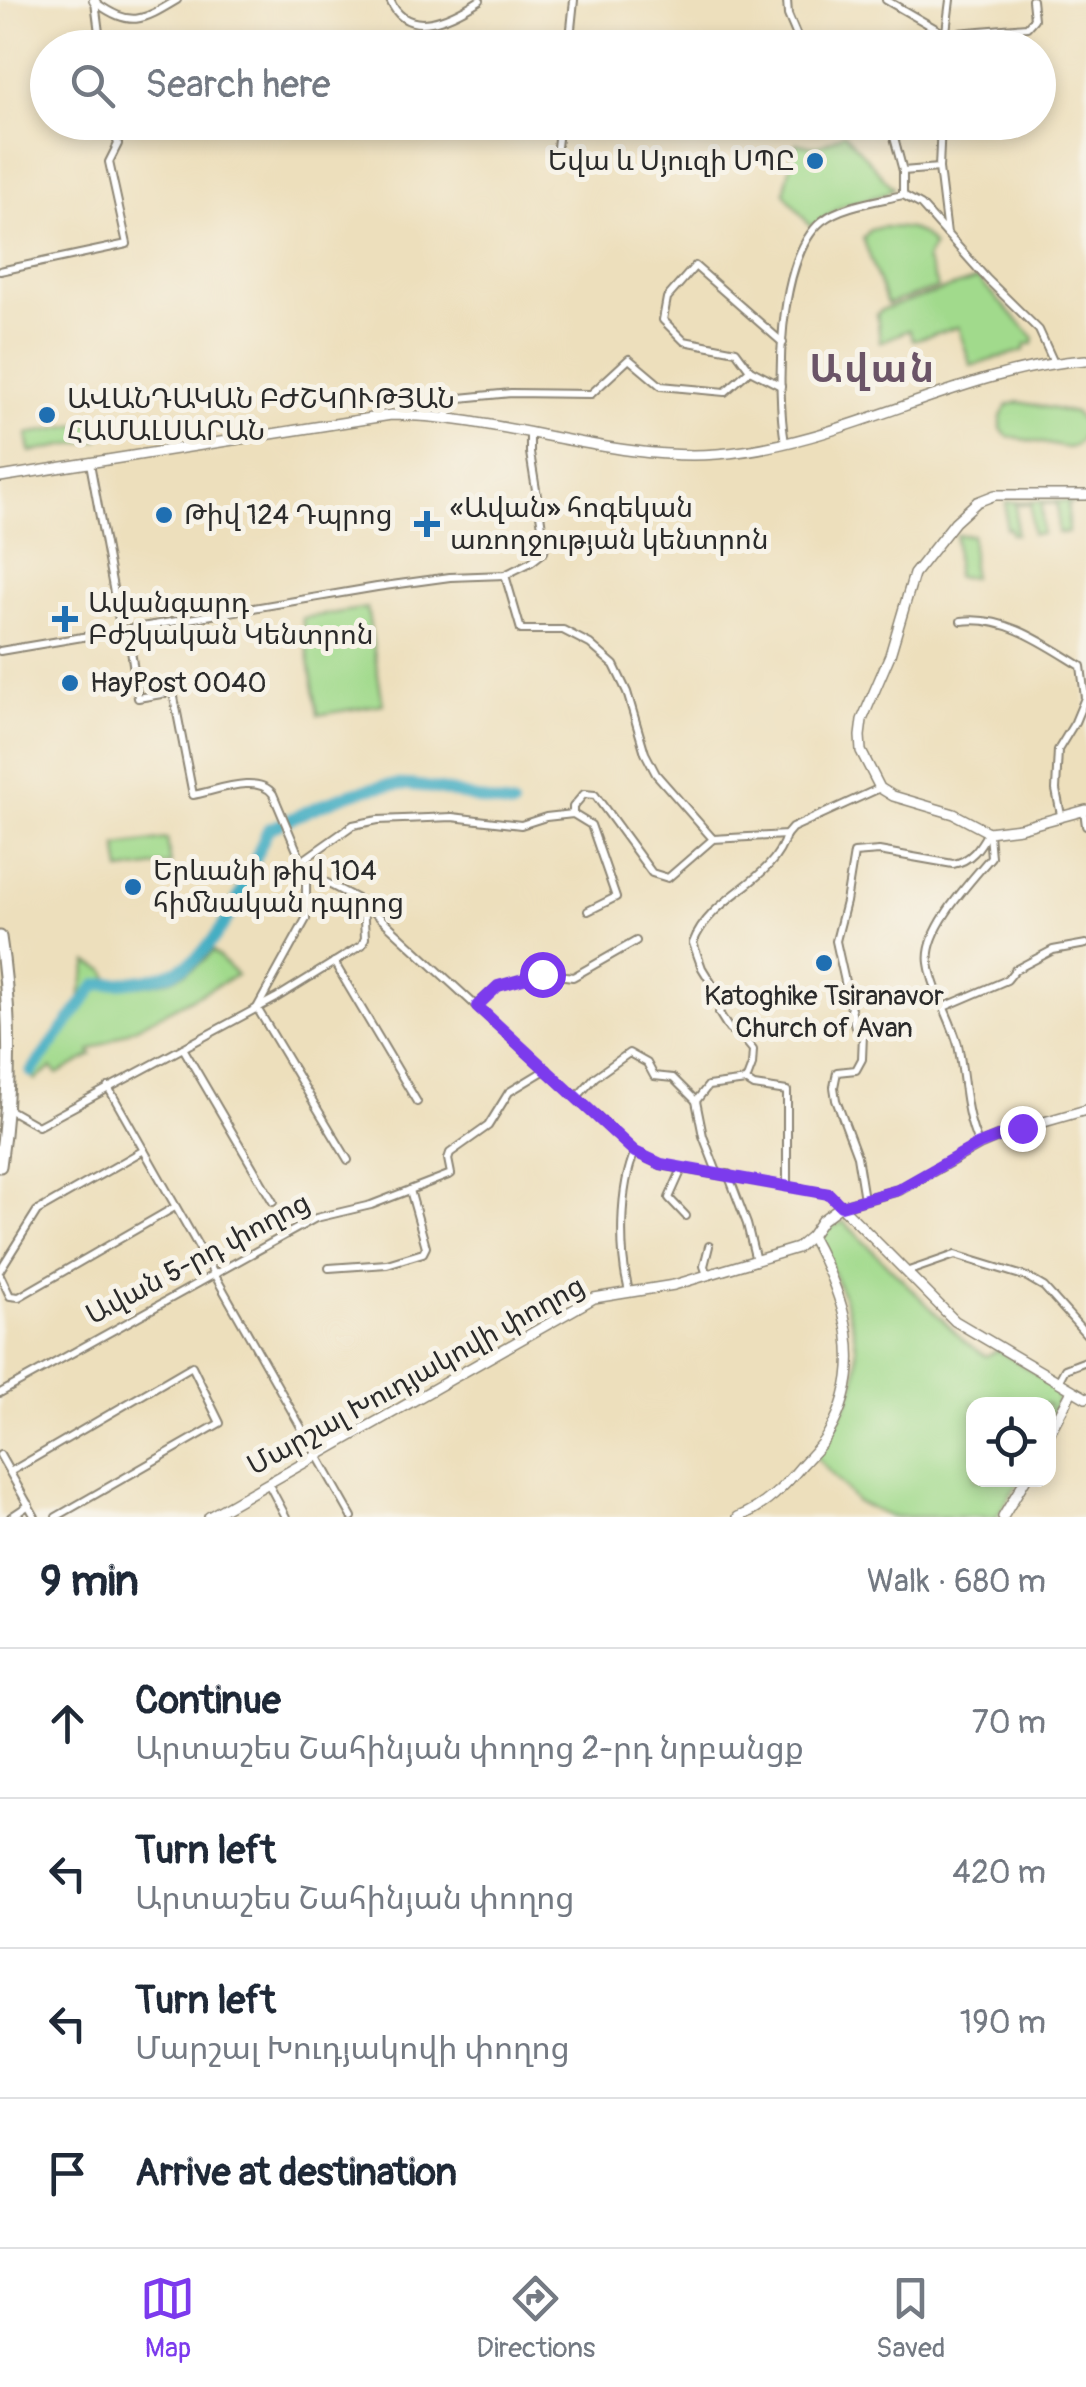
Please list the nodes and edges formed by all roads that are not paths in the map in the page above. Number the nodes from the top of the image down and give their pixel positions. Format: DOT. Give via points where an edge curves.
graph roads {
  1 [pos="177,0"];
  2 [pos="390,0"];
  3 [pos="480,0"];
  4 [pos="574,0"];
  5 [pos="787,0"];
  6 [pos="886,0"];
  7 [pos="950,0"];
  8 [pos="1032,0"];
  9 [pos="94,1"];
  10 [pos="98,30"];
  11 [pos="571,30"];
  12 [pos="794,30"];
  13 [pos="938,30"];
  14 [pos="946,30"];
  15 [pos="992,30"];
  16 [pos="117,140"];
  17 [pos="557,140"];
  18 [pos="895,140"];
  19 [pos="941,140"];
  20 [pos="556,147"];
  21 [pos="940,168"];
  22 [pos="903,170"];
  23 [pos="902,195"];
  24 [pos="947,235"];
  25 [pos="0,271"];
  26 [pos="783,344"];
  27 [pos="1086,360"];
  28 [pos="1054,363"];
  29 [pos="750,370"];
  30 [pos="781,386"];
  31 [pos="446,416"];
  32 [pos="530,430"];
  33 [pos="785,443"];
  34 [pos="90,463"];
  35 [pos="0,478"];
  36 [pos="1086,496"];
  37 [pos="506,575"];
  38 [pos="961,620"];
  39 [pos="124,630"];
  40 [pos="0,652"];
  41 [pos="880,788"];
  42 [pos="1085,810"];
  43 [pos="574,814"];
  44 [pos="1061,815"];
  45 [pos="1086,826"];
  46 [pos="988,832"];
  47 [pos="786,835"];
  48 [pos="713,839"];
  49 [pos="302,861"];
  50 [pos="306,872"];
  51 [pos="364,902"];
  52 [pos="588,911"];
  53 [pos="636,941"];
  54 [pos="0,944"];
  55 [pos="1086,944"];
  56 [pos="334,962"];
  57 [pos="477,1006"];
  58 [pos="944,1007"];
  59 [pos="257,1008"];
  60 [pos="183,1048"];
  61 [pos="547,1069"];
  62 [pos="746,1081"];
  63 [pos="108,1087"];
  64 [pos="576,1097"];
  65 [pos="416,1102"];
  66 [pos="696,1102"];
  67 [pos="8,1109"];
  68 [pos="1086,1110"];
  69 [pos="979,1144"];
  70 [pos="144,1150"];
  71 [pos="635,1152"];
  72 [pos="348,1160"];
  73 [pos="0,1166"];
  74 [pos="682,1169"];
  75 [pos="717,1172"];
  76 [pos="728,1174"];
  77 [pos="787,1185"];
  78 [pos="410,1190"];
  79 [pos="864,1200"];
  80 [pos="273,1202"];
  81 [pos="175,1206"];
  82 [pos="841,1206"];
  83 [pos="686,1216"];
  84 [pos="811,1236"];
  85 [pos="709,1246"];
  86 [pos="756,1261"];
  87 [pos="329,1268"];
  88 [pos="706,1271"];
  89 [pos="0,1272"];
  90 [pos="906,1272"];
  91 [pos="214,1274"];
  92 [pos="629,1292"];
  93 [pos="1086,1334"];
  94 [pos="1086,1361"];
  95 [pos="1058,1382"];
  96 [pos="1086,1388"];
  97 [pos="1072,1391"];
  98 [pos="0,1393"];
  99 [pos="1086,1398"];
  100 [pos="1056,1421"];
  101 [pos="0,1455"];
  102 [pos="317,1456"];
  103 [pos="10,1472"];
  104 [pos="268,1484"];
  105 [pos="1021,1487"];
  106 [pos="29,1505"];
  107 [pos="10,1517"];
  108 [pos="36,1517"];
  109 [pos="56,1517"];
  110 [pos="209,1517"];
  111 [pos="286,1517"];
  112 [pos="352,1517"];
  113 [pos="738,1517"];
  114 [pos="1003,1517"];
  1 -- 9 [label="street" via="149,18 132,19 118,19"];
  2 -- 3 [label="street" via="413,24"];
  4 -- 11 [label="street"];
  5 -- 12 [label="street"];
  6 -- 13 [label="street"];
  7 -- 14 [label="street"];
  8 -- 15 [label="street" via="1034,19 1027,27"];
  9 -- 10 [label="street"];
  16 -- 25 [label="street" via="109,162 127,244"];
  17 -- 20 [label="street"];
  18 -- 22 [label="street"];
  19 -- 21 [label="street"];
  21 -- 22 [label="street"];
  21 -- 24 [label="street"];
  22 -- 23 [label="street"];
  23 -- 24 [label="street" via="922,205"];
  23 -- 26 [label="street" via="838,213 818,226 785,301"];
  24 -- 28 [label="street" via="1039,330"];
  26 -- 29 [label="street" via="695,266 668,298 662,320 684,341 736,351"];
  26 -- 30 [label="street"];
  27 -- 28 [label="street"];
  28 -- 33 [label="street"];
  29 -- 30 [label="street"];
  29 -- 31 [label="street" via="725,392 665,387 629,359 591,394 460,398"];
  30 -- 33 [label="street"];
  31 -- 32 [label="street"];
  31 -- 34 [label="street" via="390,415"];
  32 -- 33 [label="street" via="670,453 712,455"];
  32 -- 37 [label="street" via="544,552"];
  34 -- 35 [label="street"];
  34 -- 39 [label="street"];
  36 -- 41 [label="street" via="995,495 977,502 914,574 862,720 862,752"];
  37 -- 39 [label="street" via="377,586"];
  37 -- 48 [label="street" via="521,630 562,630 614,664 644,753"];
  38 -- 44 [label="street" via="1011,627 1081,666 1084,698 1058,750"];
  39 -- 40 [label="street"];
  39 -- 49 [label="street" via="138,698 173,692 193,795 266,786"];
  41 -- 46 [label="street"];
  41 -- 47 [label="street"];
  42 -- 44 [label="street"];
  42 -- 45 [label="street"];
  43 -- 48 [label="street" via="584,794 595,795 652,873 668,878"];
  43 -- 49 [label="street" via="521,825 452,817 378,820 353,825"];
  43 -- 52 [label="street" via="590,825 616,898"];
  44 -- 46 [label="street"];
  46 -- 58 [label="street" via="991,857 932,938 928,962"];
  46 -- 79 [label="street" via="961,863 879,851 853,855 836,942 854,1026 864,1034 862,1059 856,1070 837,1072 834,1087"];
  47 -- 48 [label="street"];
  47 -- 62 [label="street" via="772,863 726,898 693,943 723,1002 721,1020 753,1050"];
  49 -- 50 [label="street"];
  50 -- 51 [label="street"];
  50 -- 59 [label="street" via="306,919"];
  51 -- 56 [label="street" via="364,942"];
  51 -- 57 [label="street"];
  53 -- 57 [label="street" via="572,977 542,974 498,986"];
  54 -- 67 [label="highway"];
  55 -- 58 [label="street" via="1053,950 1007,980"];
  56 -- 59 [label="street"];
  56 -- 65 [label="street"];
  57 -- 61 [label="street"];
  58 -- 69 [label="street"];
  59 -- 60 [label="street"];
  59 -- 72 [label="street"];
  60 -- 63 [label="street"];
  60 -- 80 [label="street"];
  61 -- 64 [label="street"];
  61 -- 78 [label="street, Ավան 5-րդ փողոց" via="509,1092 488,1126 450,1153 451,1174"];
  62 -- 66 [label="street" via="708,1086"];
  62 -- 77 [label="street" via="786,1091"];
  63 -- 67 [label="street" via="38,1126"];
  63 -- 70 [label="street"];
  64 -- 66 [label="street" via="629,1053 654,1076 673,1078"];
  64 -- 71 [label="street"];
  66 -- 75 [label="street"];
  67 -- 73 [label="highway"];
  68 -- 69 [label="street"];
  69 -- 79 [label="street" via="898,1190"];
  70 -- 81 [label="street"];
  70 -- 89 [label="street" via="37,1210"];
  71 -- 74 [label="street"];
  71 -- 92 [label="street" via="624,1193"];
  74 -- 75 [label="street"];
  74 -- 83 [label="street" via="669,1198"];
  75 -- 76 [label="street"];
  76 -- 77 [label="street"];
  76 -- 86 [label="street"];
  77 -- 82 [label="street" via="829,1194"];
  78 -- 87 [label="street" via="424,1253"];
  78 -- 91 [label="street, Ավան 5-րդ փողոց" via="316,1218"];
  79 -- 82 [label="street"];
  81 -- 89 [label="street" via="19,1297 10,1296"];
  81 -- 91 [label="street"];
  82 -- 84 [label="street, Մարշալ Խուդյակովի փողոց"];
  82 -- 90 [label="street"];
  84 -- 86 [label="street, Մարշալ Խուդյակովի փողոց" via="797,1248"];
  84 -- 113 [label="street" via="845,1318 850,1380 828,1435 784,1487"];
  85 -- 88 [label="street"];
  86 -- 88 [label="street, Մարշալ Խուդյակովի փողոց"];
  88 -- 92 [label="street, Մարշալ Խուդյակովի փողոց" via="674,1285"];
  90 -- 93 [label="street" via="955,1255 1027,1277"];
  90 -- 95 [label="street" via="955,1321"];
  91 -- 98 [label="street, Ավան 5-րդ փողոց"];
  91 -- 102 [label="street"];
  92 -- 102 [label="street, Մարշալ Խուդյակովի փողոց" via="594,1298"];
  94 -- 95 [label="street" via="1066,1368"];
  95 -- 97 [label="street"];
  96 -- 97 [label="street"];
  97 -- 99 [label="street"];
  97 -- 100 [label="street"];
  101 -- 103 [label="street"];
  102 -- 104 [label="street, Մարշալ Խուդյակովի փողոց"];
  102 -- 112 [label="street"];
  103 -- 106 [label="street"];
  103 -- 109 [label="street" via="192,1366 220,1422"];
  104 -- 110 [label="street, Մարշալ Խուդյակովի փողոց"];
  104 -- 111 [label="street"];
  105 -- 114 [label="street"];
  106 -- 107 [label="street"];
  106 -- 108 [label="street"];
}
